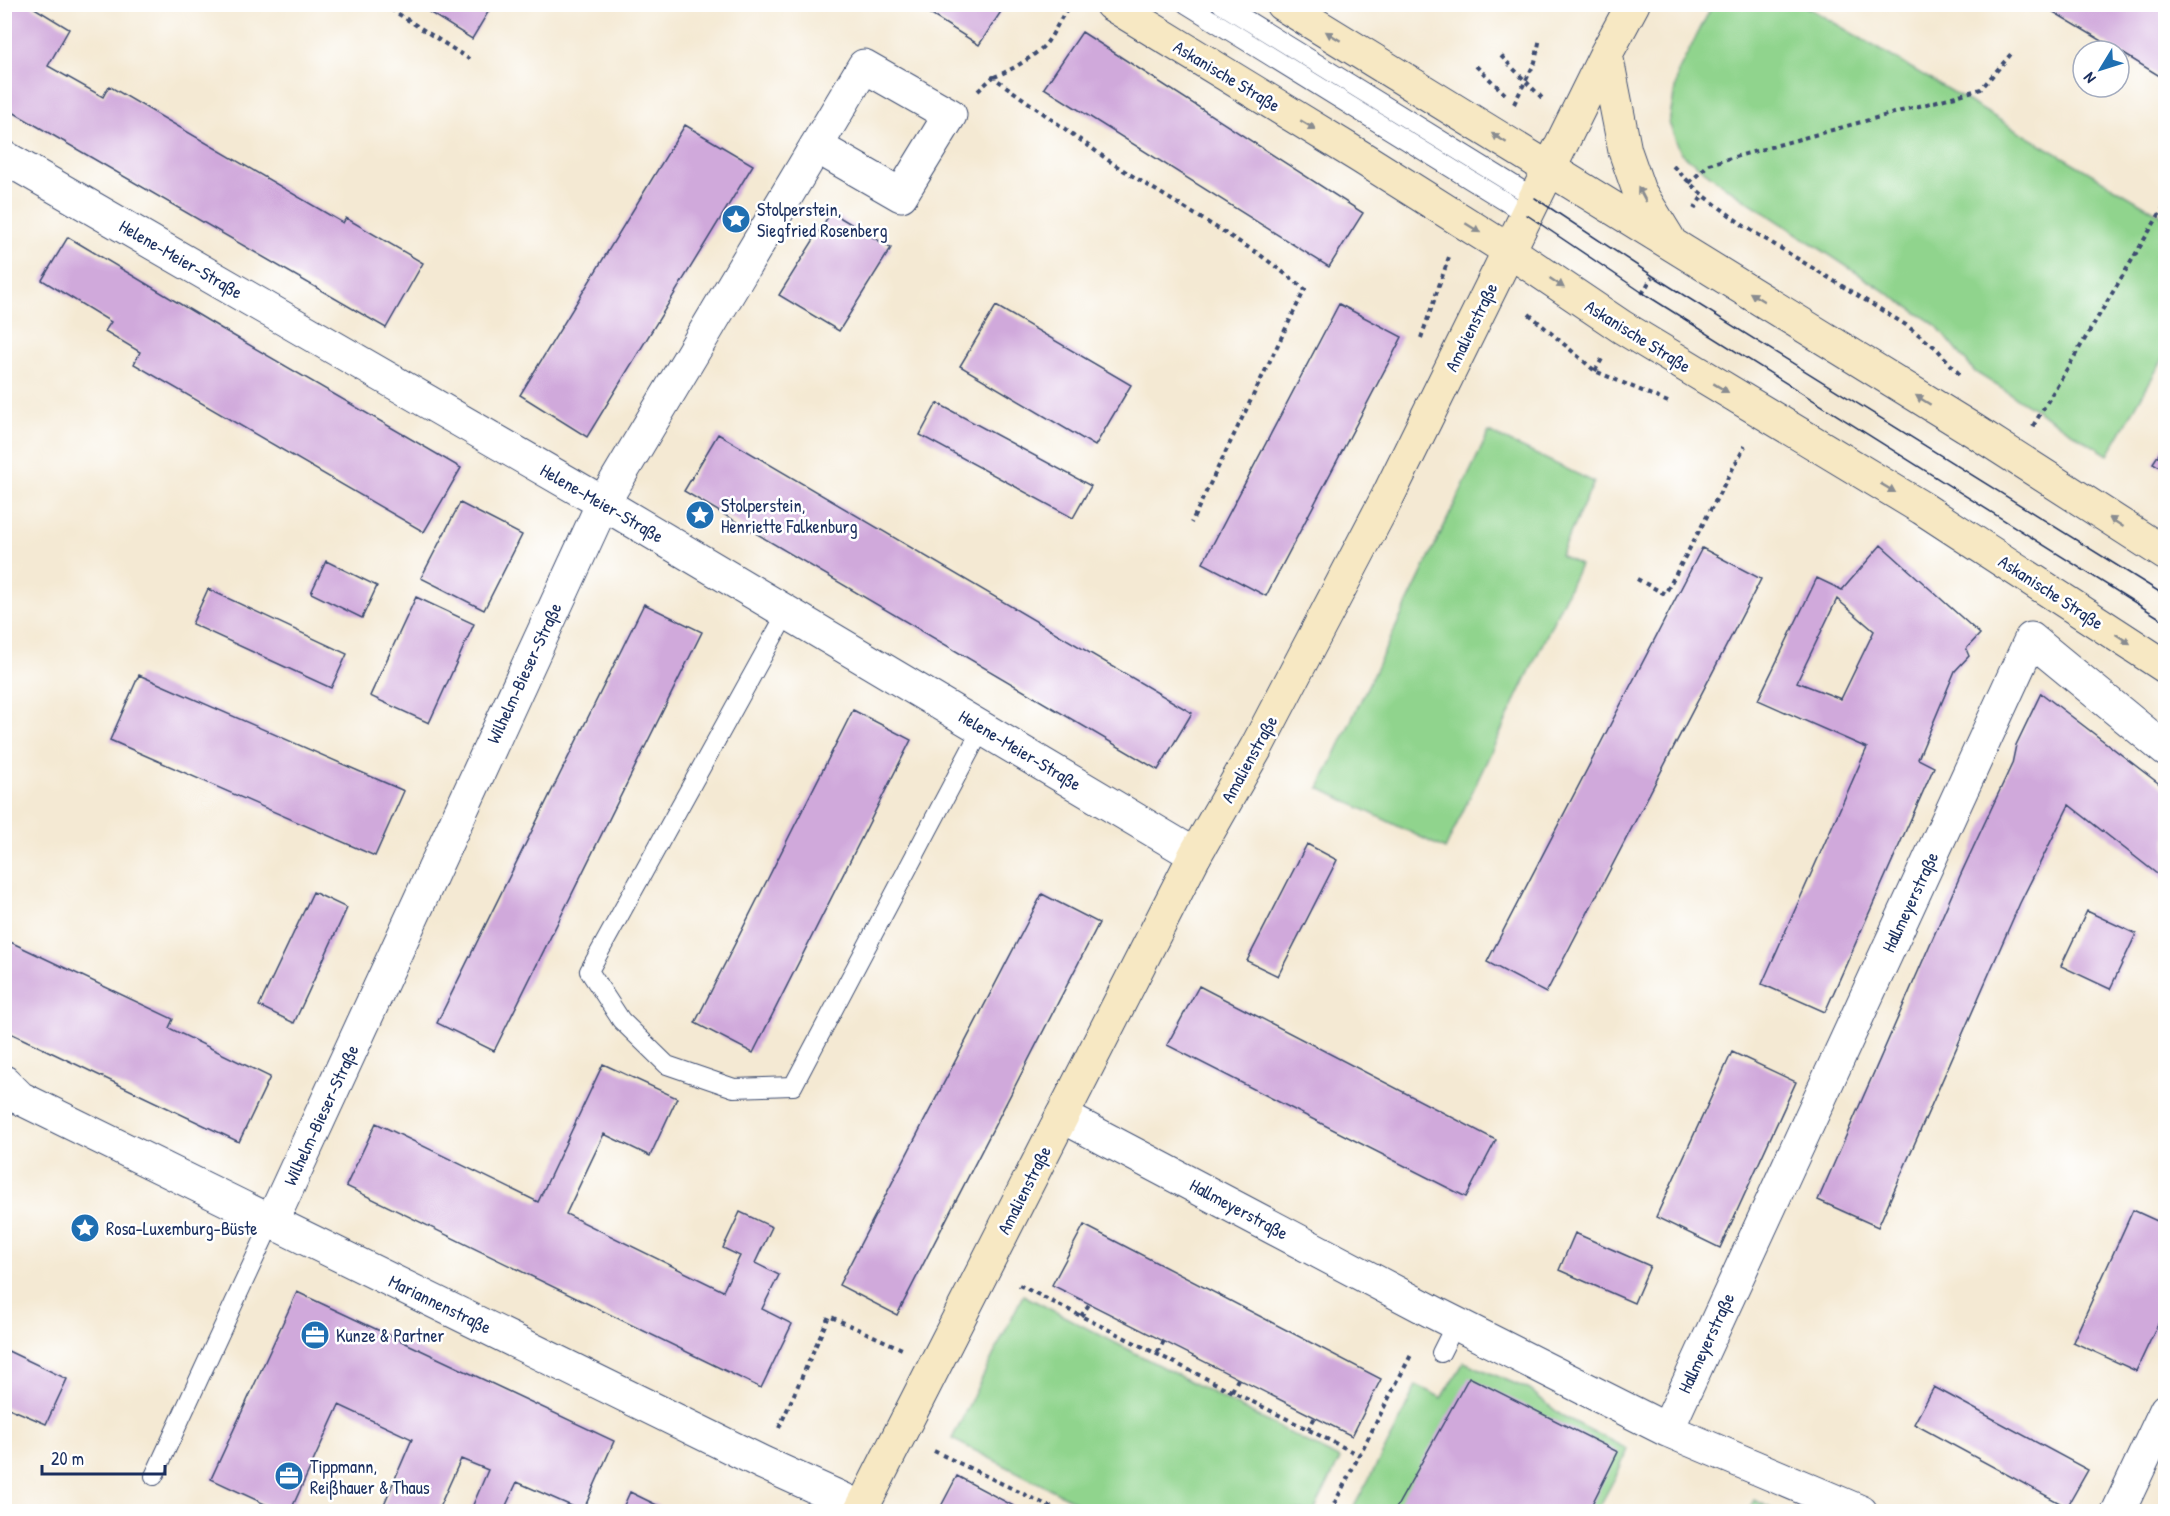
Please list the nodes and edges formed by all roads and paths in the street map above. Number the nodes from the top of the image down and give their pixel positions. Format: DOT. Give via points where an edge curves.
graph roads {
  1 [pos="383,4"];
  2 [pos="1111,4"];
  3 [pos="1186,4"];
  4 [pos="1221,4"];
  5 [pos="1282,4"];
  6 [pos="1633,4"];
  7 [pos="1070,5"];
  8 [pos="1606,54"];
  9 [pos="2011,54"];
  10 [pos="1501,56"];
  11 [pos="469,59"];
  12 [pos="993,77"];
  13 [pos="950,115"];
  14 [pos="1570,126"];
  15 [pos="816,146"];
  16 [pos="4,157"];
  17 [pos="1668,158"];
  18 [pos="1549,169"];
  19 [pos="1689,183"];
  20 [pos="1703,195"];
  21 [pos="2166,203"];
  22 [pos="1531,206"];
  23 [pos="1672,244"];
  24 [pos="1508,250"];
  25 [pos="1622,327"];
  26 [pos="1595,371"];
  27 [pos="1962,379"];
  28 [pos="2033,426"];
  29 [pos="1750,438"];
  30 [pos="603,503"];
  31 [pos="1191,523"];
  32 [pos="2166,554"];
  33 [pos="1637,579"];
  34 [pos="787,612"];
  35 [pos="2166,667"];
  36 [pos="982,728"];
  37 [pos="2166,750"];
  38 [pos="1195,855"];
  39 [pos="10,1093"];
  40 [pos="1062,1116"];
  41 [pos="272,1221"];
  42 [pos="984,1267"];
  43 [pos="1090,1304"];
  44 [pos="1081,1316"];
  45 [pos="1445,1317"];
  46 [pos="1164,1341"];
  47 [pos="1157,1353"];
  48 [pos="1441,1353"];
  49 [pos="935,1364"];
  50 [pos="1238,1379"];
  51 [pos="1232,1391"];
  52 [pos="2166,1410"];
  53 [pos="1315,1417"];
  54 [pos="1308,1430"];
  55 [pos="1667,1430"];
  56 [pos="900,1434"];
  57 [pos="1359,1455"];
  58 [pos="764,1463"];
  59 [pos="153,1476"];
  60 [pos="861,1510"];
  61 [pos="1061,1512"];
  62 [pos="1330,1512"];
  63 [pos="1861,1512"];
  64 [pos="2118,1512"];
  1 -- 11 [label="path"];
  2 -- 24 [label="main road, Askanische Straße, one-way"];
  3 -- 22 [label="lane"];
  4 -- 22 [label="lane"];
  18 -- 5 [label="main road, one-way"];
  6 -- 8 [label="main road, Amalienstraße"];
  7 -- 12 [label="path" via="1048,42 1011,70"];
  8 -- 14 [label="main road, Amalienstraße"];
  23 -- 8 [label="main road, one-way" via="1640,191 1624,151"];
  9 -- 19 [label="path" via="1981,89 1709,164"];
  10 -- 14 [label="path"];
  12 -- 13 [label="path"];
  12 -- 31 [label="path" via="1115,165 1258,254 1305,289"];
  13 -- 15 [label="street" via="900,195"];
  13 -- 15 [label="street, Wilhelm-Bieser-Straße" via="864,66"];
  14 -- 18 [label="main road, Amalienstraße"];
  15 -- 30 [label="street, Wilhelm-Bieser-Straße"];
  16 -- 30 [label="street, Helene-Meier-Straße"];
  17 -- 19 [label="path"];
  18 -- 22 [label="main road, Amalienstraße"];
  18 -- 23 [label="main road"];
  19 -- 20 [label="path"];
  20 -- 23 [label="path"];
  20 -- 27 [label="path" via="1774,246 1906,325 1936,348"];
  21 -- 28 [label="path"];
  22 -- 24 [label="main road, Amalienstraße"];
  23 -- 25 [label="path"];
  32 -- 23 [label="main road, one-way"];
  24 -- 25 [label="main road, Askanische Straße, one-way"];
  24 -- 38 [label="main road, Amalienstraße" via="1388,496 1256,748"];
  25 -- 26 [label="path"];
  25 -- 35 [label="main road, Askanische Straße, one-way" via="1922,508"];
  29 -- 33 [label="path" via="1665,594"];
  30 -- 34 [label="street, Helene-Meier-Straße"];
  30 -- 41 [label="street, Wilhelm-Bieser-Straße"];
  34 -- 36 [label="street, Helene-Meier-Straße"];
  34 -- 36 [label="lane" via="589,971 621,1020 667,1065 734,1088 793,1086"];
  36 -- 38 [label="street, Helene-Meier-Straße"];
  37 -- 55 [label="street, Hallmeyerstraße" via="2031,639"];
  38 -- 40 [label="main road, Amalienstraße"];
  39 -- 41 [label="street, Mariannenstraße"];
  40 -- 42 [label="main road, Amalienstraße"];
  40 -- 45 [label="street, Hallmeyerstraße"];
  41 -- 58 [label="street, Mariannenstraße"];
  41 -- 59 [label="lane"];
  42 -- 44 [label="path"];
  42 -- 49 [label="main road, Amalienstraße"];
  43 -- 44 [label="path"];
  44 -- 47 [label="path"];
  45 -- 48 [label="lane"];
  45 -- 55 [label="street, Hallmeyerstraße"];
  45 -- 57 [label="path"];
  46 -- 47 [label="path"];
  47 -- 51 [label="path"];
  49 -- 56 [label="main road, Amalienstraße"];
  49 -- 58 [label="path" via="829,1316"];
  50 -- 51 [label="path"];
  51 -- 54 [label="path"];
  52 -- 64 [label="street"];
  53 -- 54 [label="path"];
  54 -- 57 [label="path"];
  55 -- 63 [label="street"];
  56 -- 60 [label="main road, Amalienstraße"];
  56 -- 61 [label="path"];
  57 -- 62 [label="path"];
  58 -- 60 [label="street, Mariannenstraße"];
}
